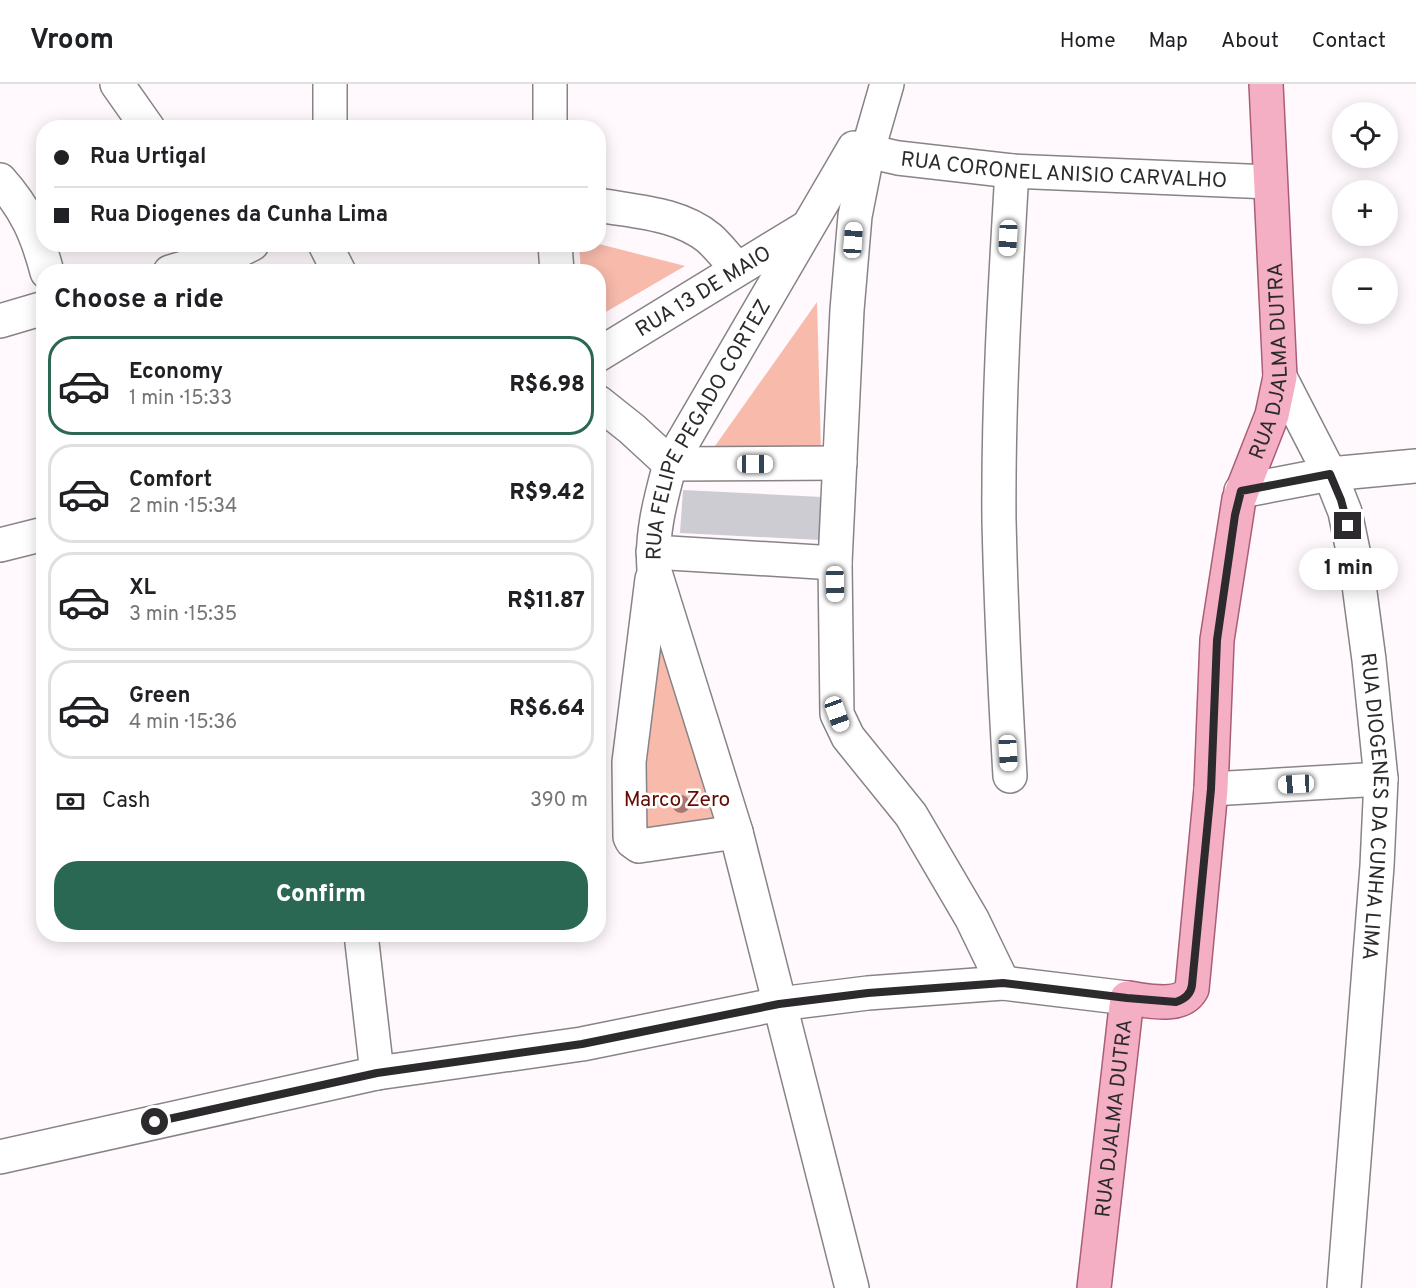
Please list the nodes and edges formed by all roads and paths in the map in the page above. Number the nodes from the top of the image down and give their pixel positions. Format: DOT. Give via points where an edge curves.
graph roads {
  1 [pos="117,84"];
  2 [pos="330,84"];
  3 [pos="549,84"];
  4 [pos="887,84"];
  5 [pos="1266,84"];
  6 [pos="142,120"];
  7 [pos="330,120"];
  8 [pos="550,120"];
  9 [pos="863,149"];
  10 [pos="1012,171"];
  11 [pos="0,180"];
  12 [pos="1270,182"];
  13 [pos="606,206"];
  14 [pos="808,227"];
  15 [pos="36,236"];
  16 [pos="224,252"];
  17 [pos="192,264"];
  18 [pos="738,268"];
  19 [pos="36,310"];
  20 [pos="0,321"];
  21 [pos="606,350"];
  22 [pos="1280,377"];
  23 [pos="606,408"];
  24 [pos="840,463"];
  25 [pos="670,464"];
  26 [pos="1416,466"];
  27 [pos="1330,474"];
  28 [pos="1241,491"];
  29 [pos="36,536"];
  30 [pos="0,545"];
  31 [pos="653,560"];
  32 [pos="835,563"];
  33 [pos="1010,776"];
  34 [pos="1382,779"];
  35 [pos="1211,789"];
  36 [pos="736,832"];
  37 [pos="362,942"];
  38 [pos="1003,983"];
  39 [pos="1127,998"];
  40 [pos="779,1004"];
  41 [pos="377,1073"];
  42 [pos="0,1156"];
  43 [pos="852,1288"];
  44 [pos="1094,1288"];
  45 [pos="1344,1288"];
  1 -- 6 [label="street"];
  2 -- 7 [label="street"];
  3 -- 8 [label="street"];
  4 -- 9 [label="street"];
  5 -- 12 [label="main road, RUA DJALMA DUTRA"];
  9 -- 10 [label="street, RUA CORONEL ANISIO CARVALHO" via="898,158"];
  9 -- 14 [label="street, RUA FELIPE PEGADO CORTEZ" via="854,148"];
  9 -- 24 [label="street" via="847,310"];
  10 -- 12 [label="street, RUA CORONEL ANISIO CARVALHO"];
  10 -- 33 [label="street" via="1002,350 999,519"];
  11 -- 15 [label="street" via="15,196"];
  12 -- 22 [label="main road, RUA DJALMA DUTRA"];
  13 -- 18 [label="street" via="669,218 690,226 709,238"];
  14 -- 18 [label="street, RUA 13 DE MAIO"];
  14 -- 25 [label="street, RUA FELIPE PEGADO CORTEZ"];
  16 -- 17 [label="street"];
  18 -- 21 [label="street, RUA 13 DE MAIO"];
  19 -- 20 [label="street"];
  22 -- 27 [label="street, RUA DIOGENES DA CUNHA LIMA"];
  22 -- 28 [label="main road, RUA DJALMA DUTRA" via="1272,415"];
  23 -- 25 [label="street"];
  24 -- 25 [label="street"];
  24 -- 32 [label="street"];
  25 -- 31 [label="street, RUA FELIPE PEGADO CORTEZ" via="656,522"];
  26 -- 27 [label="street"];
  27 -- 28 [label="street"];
  27 -- 34 [label="street, RUA DIOGENES DA CUNHA LIMA" via="1345,512 1357,570"];
  28 -- 35 [label="main road, RUA DJALMA DUTRA" via="1217,640"];
  29 -- 30 [label="street"];
  31 -- 32 [label="street"];
  31 -- 36 [label="street, RUA FELIPE PEGADO CORTEZ"];
  31 -- 36 [label="street" via="629,762 630,837 635,844 644,845"];
  32 -- 38 [label="street" via="837,714 841,726 911,815 972,919"];
  34 -- 35 [label="street"];
  34 -- 45 [label="street, RUA DIOGENES DA CUNHA LIMA"];
  35 -- 39 [label="main road, RUA DJALMA DUTRA" via="1192,989 1176,1002"];
  36 -- 40 [label="street, RUA FELIPE PEGADO CORTEZ"];
  37 -- 41 [label="street"];
  38 -- 39 [label="street"];
  38 -- 40 [label="street"];
  39 -- 44 [label="main road, RUA DJALMA DUTRA"];
  40 -- 41 [label="street" via="582,1044"];
  40 -- 43 [label="street, RUA FELIPE PEGADO CORTEZ"];
  41 -- 42 [label="street"];
}
